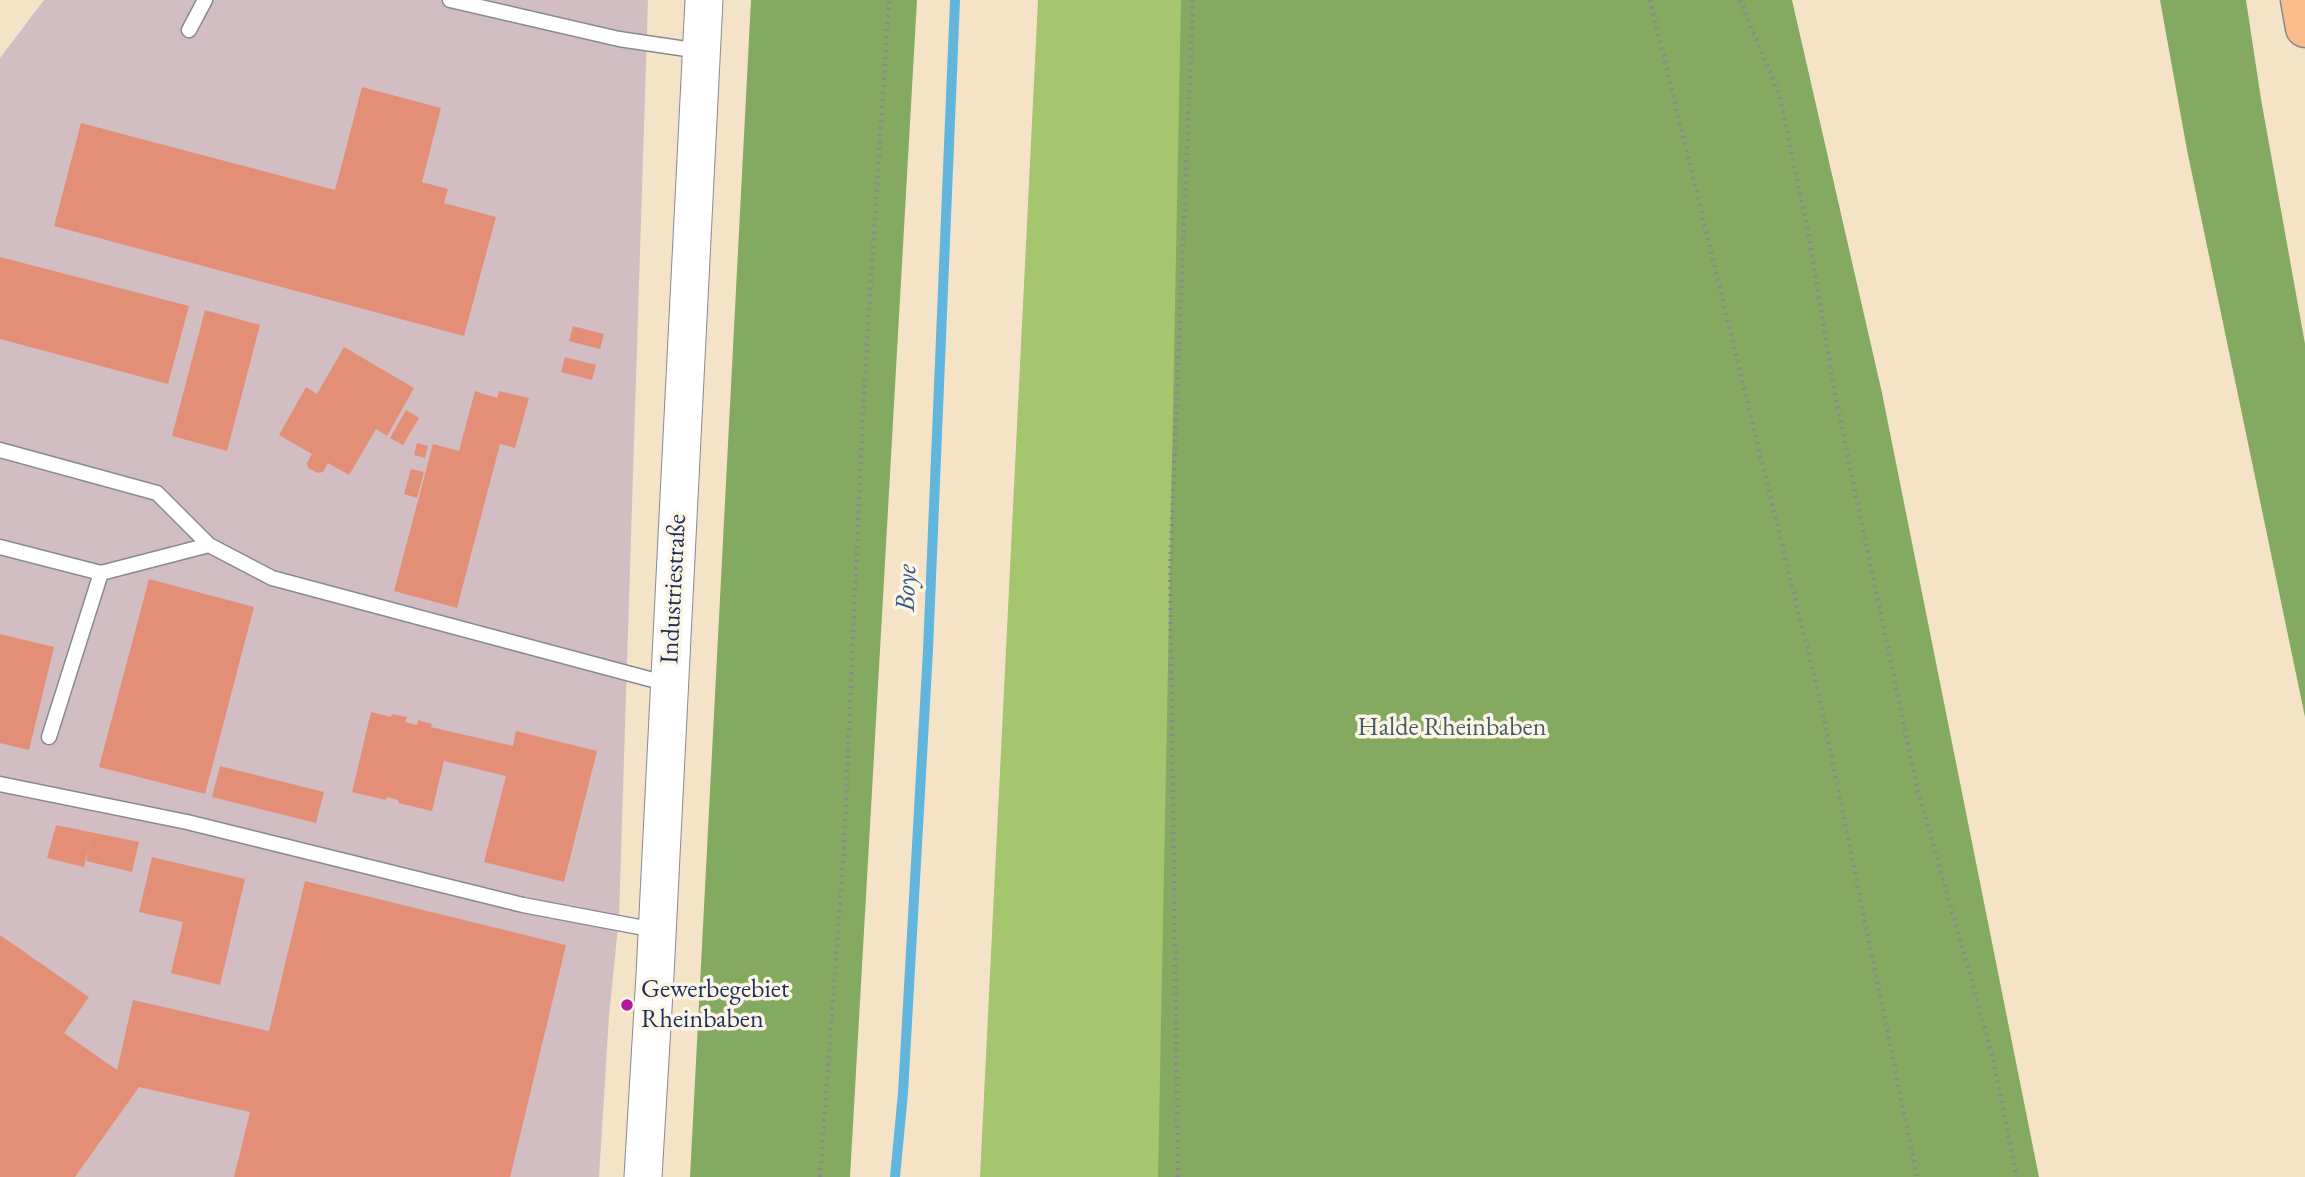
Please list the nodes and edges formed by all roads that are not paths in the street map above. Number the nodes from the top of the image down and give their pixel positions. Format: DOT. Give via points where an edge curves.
graph roads {
  1 [pos="205,0"];
  2 [pos="450,0"];
  3 [pos="704,0"];
  4 [pos="2300,0"];
  5 [pos="2305,28"];
  6 [pos="189,30"];
  7 [pos="701,52"];
  8 [pos="0,450"];
  9 [pos="209,545"];
  10 [pos="0,547"];
  11 [pos="101,573"];
  12 [pos="669,684"];
  13 [pos="49,737"];
  14 [pos="0,784"];
  15 [pos="657,930"];
  16 [pos="643,1177"];
  1 -- 6 [label="lane"];
  2 -- 7 [label="lane" via="619,39"];
  3 -- 7 [label="street, Industriestraße"];
  4 -- 5 [label="highway"];
  7 -- 12 [label="street, Industriestraße"];
  8 -- 9 [label="lane" via="157,494"];
  9 -- 11 [label="lane"];
  9 -- 12 [label="lane" via="272,579"];
  10 -- 11 [label="lane"];
  11 -- 13 [label="lane"];
  12 -- 15 [label="street, Industriestraße"];
  14 -- 15 [label="lane" via="187,822 523,905"];
  15 -- 16 [label="street, Industriestraße"];
}
